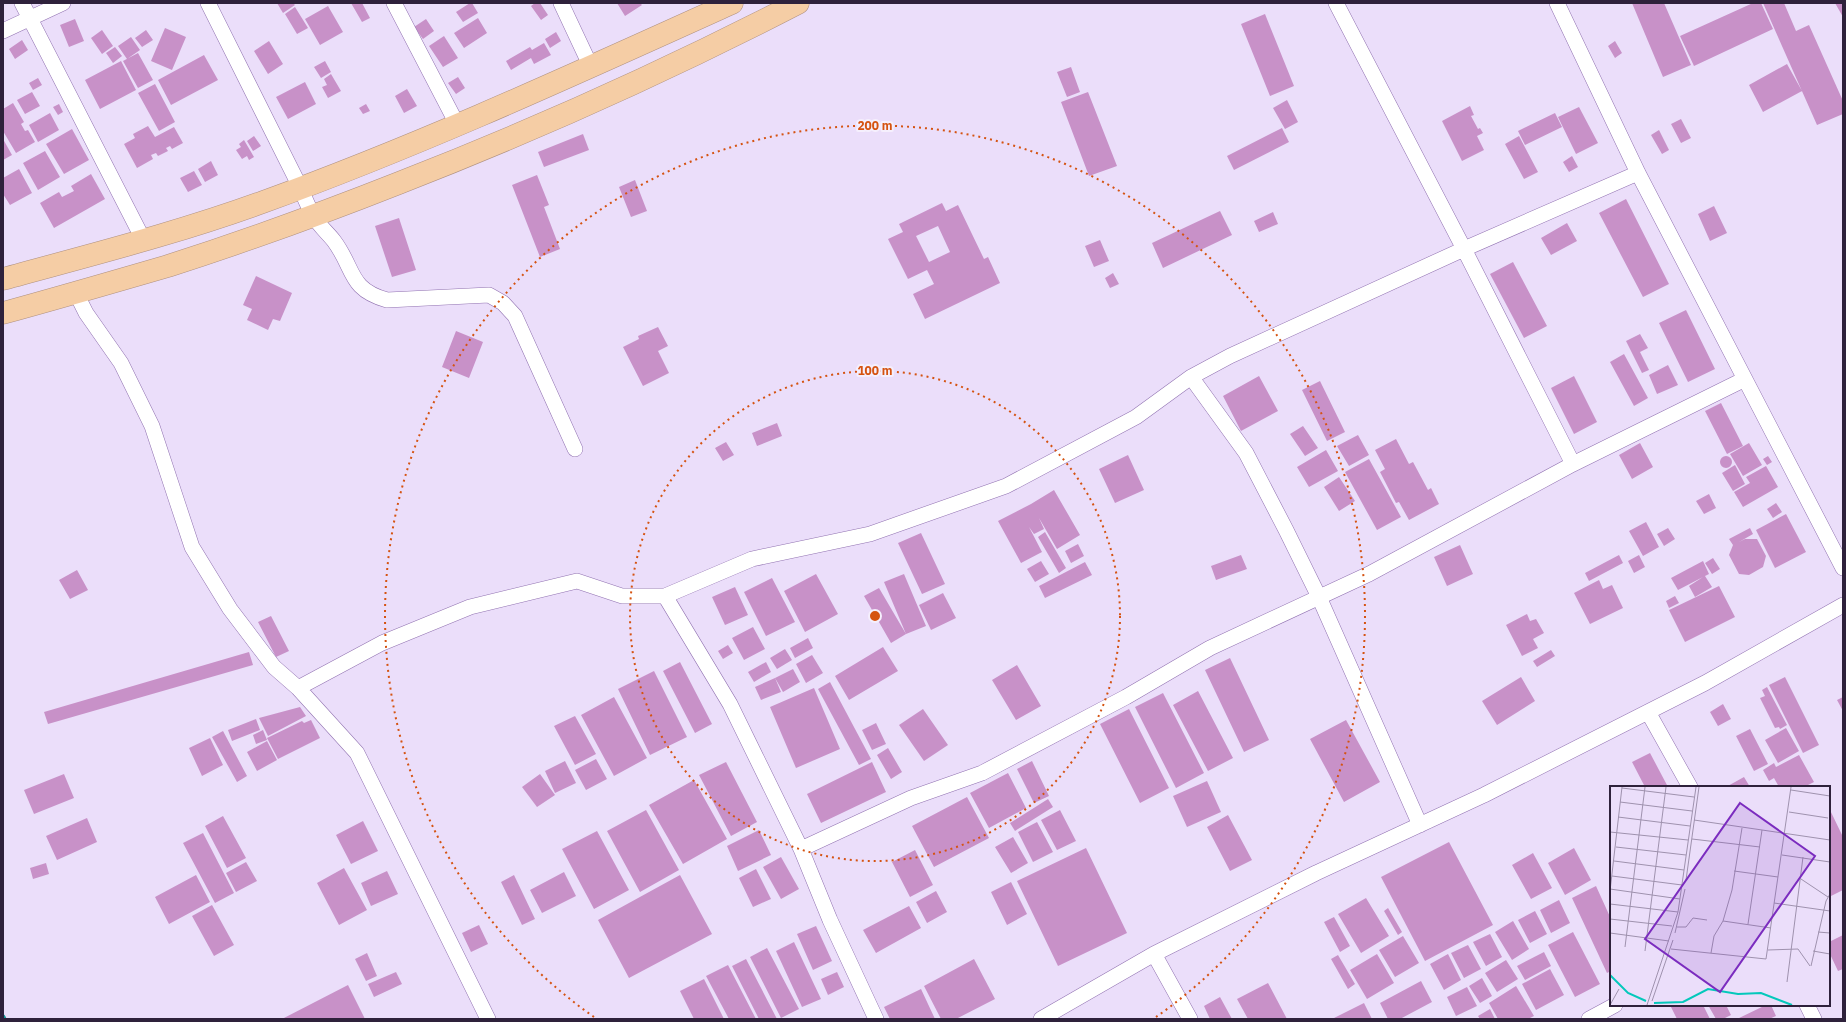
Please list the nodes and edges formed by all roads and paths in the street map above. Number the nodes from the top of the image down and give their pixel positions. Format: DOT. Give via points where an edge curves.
graph roads {
  1 [pos="22,3"];
  2 [pos="63,3"];
  3 [pos="208,3"];
  4 [pos="394,3"];
  5 [pos="561,3"];
  6 [pos="732,3"];
  7 [pos="798,3"];
  8 [pos="1336,3"];
  9 [pos="1558,3"];
  10 [pos="31,19"];
  11 [pos="3,31"];
  12 [pos="591,67"];
  13 [pos="458,126"];
  14 [pos="1638,173"];
  15 [pos="300,187"];
  16 [pos="313,216"];
  17 [pos="144,241"];
  18 [pos="1464,249"];
  19 [pos="48,267"];
  20 [pos="3,279"];
  21 [pos="67,296"];
  22 [pos="3,313"];
  23 [pos="1191,377"];
  24 [pos="1745,379"];
  25 [pos="575,449"];
  26 [pos="1573,464"];
  27 [pos="1843,568"];
  28 [pos="665,596"];
  29 [pos="1319,598"];
  30 [pos="1843,605"];
  31 [pos="298,688"];
  32 [pos="1648,712"];
  33 [pos="1689,786"];
  34 [pos="1420,825"];
  35 [pos="801,849"];
  36 [pos="1154,954"];
  37 [pos="1613,1006"];
  38 [pos="1808,1006"];
  39 [pos="488,1019"];
  40 [pos="876,1019"];
  41 [pos="1041,1019"];
  42 [pos="1190,1019"];
  43 [pos="1589,1019"];
  44 [pos="1814,1019"];
  1 -- 10 [label="street"];
  2 -- 10 [label="street"];
  3 -- 15 [label="street"];
  4 -- 13 [label="street"];
  5 -- 12 [label="street"];
  6 -- 12 [label="highway"];
  7 -- 16 [label="highway" via="560,118"];
  8 -- 18 [label="street"];
  9 -- 14 [label="street"];
  10 -- 11 [label="street"];
  10 -- 17 [label="street"];
  12 -- 13 [label="highway"];
  13 -- 15 [label="highway"];
  14 -- 18 [label="street"];
  14 -- 24 [label="street"];
  15 -- 16 [label="street"];
  15 -- 17 [label="highway"];
  16 -- 21 [label="highway" via="170,265"];
  16 -- 25 [label="street" via="335,242 360,286 373,296 388,300 489,295 503,303 515,316"];
  17 -- 19 [label="highway"];
  18 -- 23 [label="street" via="1230,356"];
  18 -- 26 [label="street"];
  19 -- 20 [label="highway"];
  19 -- 21 [label="highway"];
  21 -- 22 [label="highway"];
  21 -- 31 [label="street" via="86,313 121,363 152,426 192,547 230,609 274,667"];
  23 -- 28 [label="street" via="1136,417 1006,486 870,534 752,559"];
  23 -- 29 [label="street" via="1246,453"];
  24 -- 26 [label="street"];
  24 -- 27 [label="street"];
  26 -- 29 [label="street" via="1369,574"];
  28 -- 31 [label="street" via="622,596 577,581 478,606 382,643"];
  28 -- 35 [label="street" via="730,704"];
  29 -- 34 [label="street"];
  29 -- 35 [label="street" via="1210,648 1126,697 982,773 911,798"];
  30 -- 32 [label="street"];
  31 -- 39 [label="street" via="357,753"];
  32 -- 33 [label="street"];
  32 -- 34 [label="street"];
  34 -- 36 [label="street" via="1316,873"];
  35 -- 40 [label="street" via="830,920"];
  36 -- 41 [label="street"];
  36 -- 42 [label="street"];
  37 -- 43 [label="street"];
  38 -- 44 [label="street"];
}
